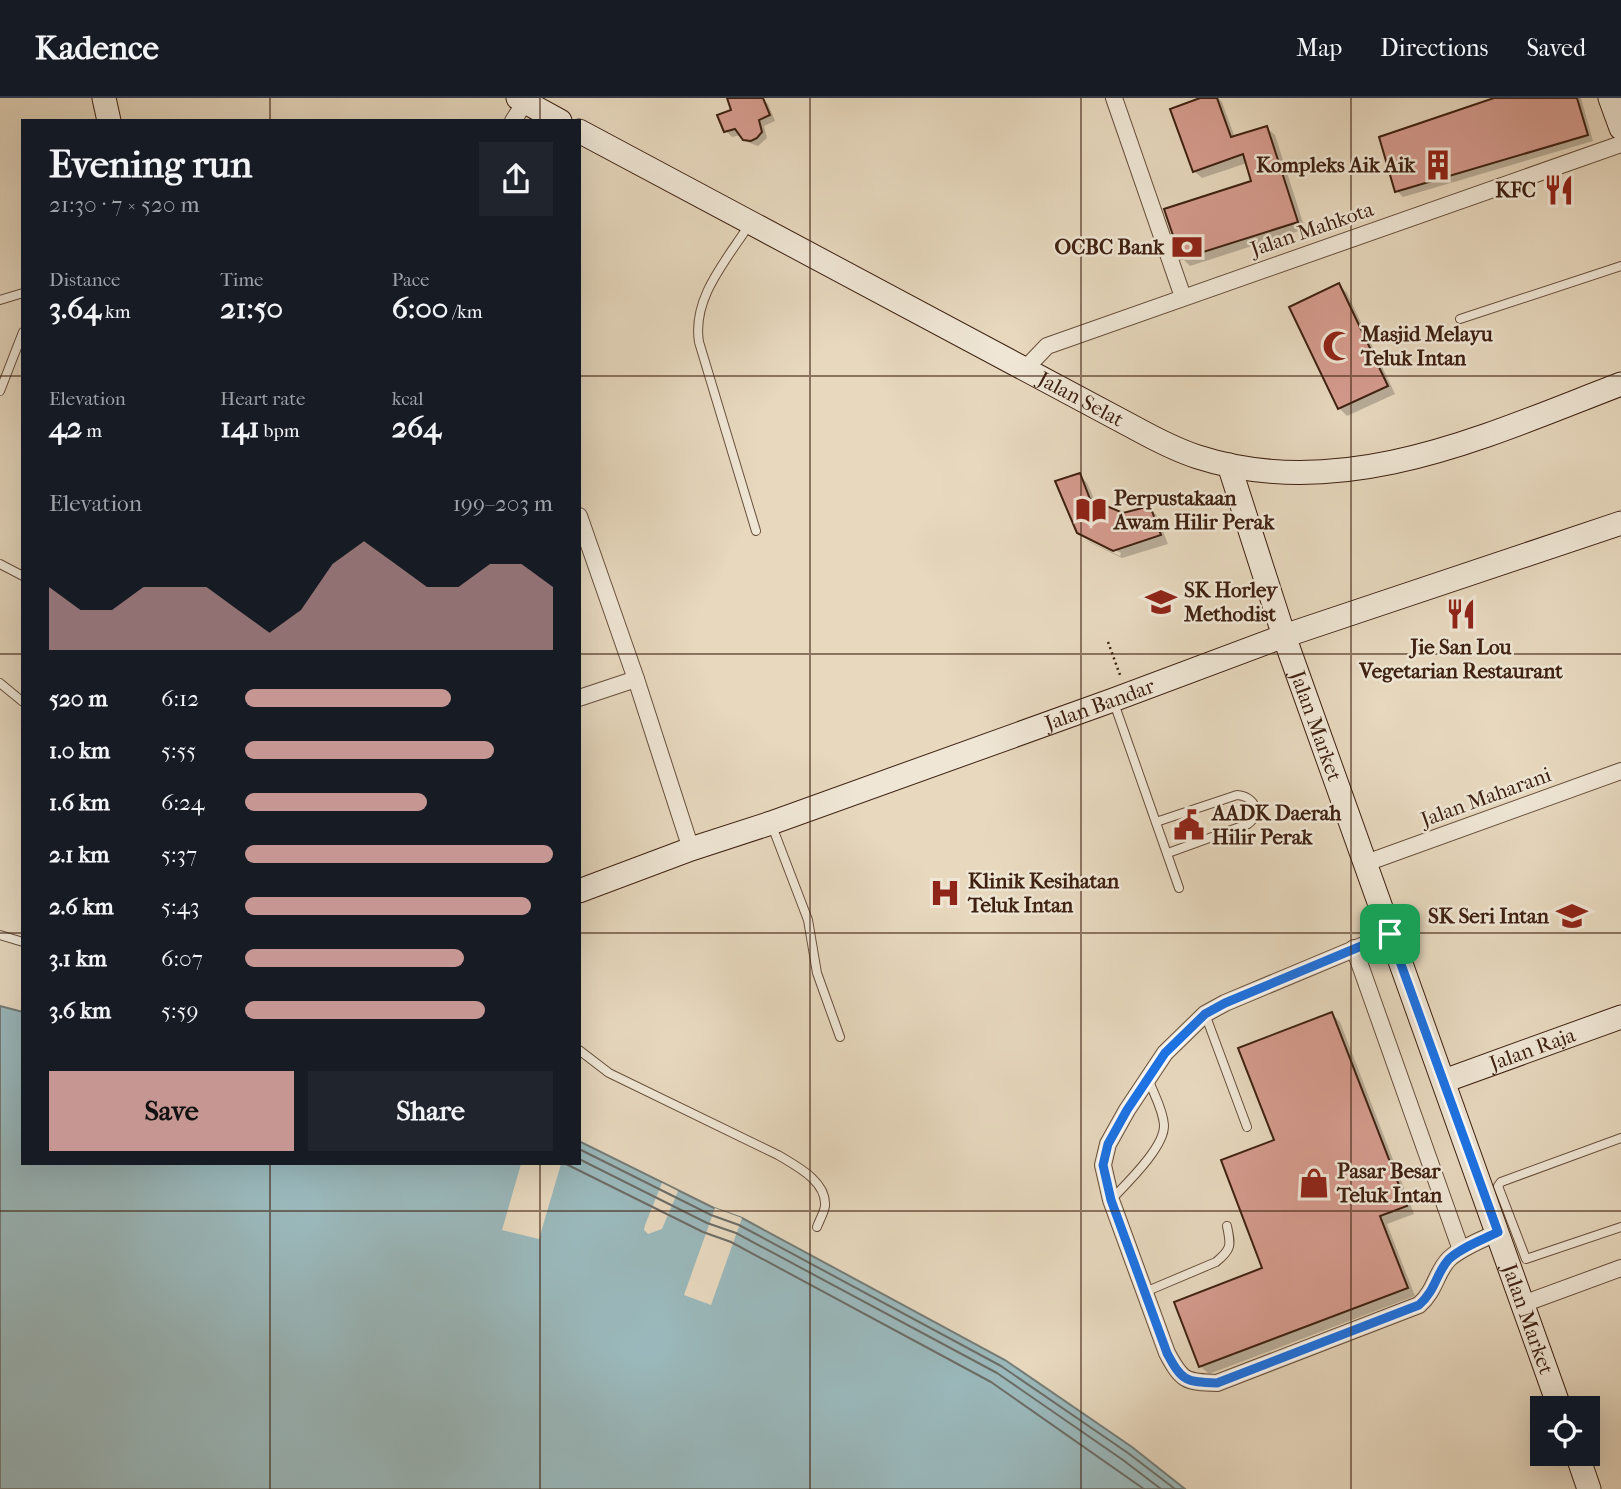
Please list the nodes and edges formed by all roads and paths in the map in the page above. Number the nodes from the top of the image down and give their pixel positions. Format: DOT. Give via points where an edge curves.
graph roads {
  1 [pos="104,98"];
  2 [pos="1114,98"];
  3 [pos="1610,98"];
  4 [pos="519,107"];
  5 [pos="109,119"];
  6 [pos="555,119"];
  7 [pos="1621,128"];
  8 [pos="581,132"];
  9 [pos="1621,144"];
  10 [pos="751,223"];
  11 [pos="1621,266"];
  12 [pos="21,294"];
  13 [pos="1183,297"];
  14 [pos="0,300"];
  15 [pos="1460,319"];
  16 [pos="21,337"];
  17 [pos="1026,368"];
  18 [pos="1621,384"];
  19 [pos="0,391"];
  20 [pos="1229,465"];
  21 [pos="581,522"];
  22 [pos="1621,523"];
  23 [pos="756,531"];
  24 [pos="0,564"];
  25 [pos="21,575"];
  26 [pos="1284,636"];
  27 [pos="1108,642"];
  28 [pos="636,679"];
  29 [pos="0,682"];
  30 [pos="581,697"];
  31 [pos="1120,697"];
  32 [pos="21,700"];
  33 [pos="1621,771"];
  34 [pos="1157,822"];
  35 [pos="771,823"];
  36 [pos="691,849"];
  37 [pos="1168,853"];
  38 [pos="1366,863"];
  39 [pos="1179,888"];
  40 [pos="581,890"];
  41 [pos="1390,934"];
  42 [pos="0,935"];
  43 [pos="21,941"];
  44 [pos="1354,948"];
  45 [pos="1205,1014"];
  46 [pos="1621,1017"];
  47 [pos="840,1037"];
  48 [pos="581,1052"];
  49 [pos="1147,1078"];
  50 [pos="1444,1081"];
  51 [pos="1247,1127"];
  52 [pos="1621,1138"];
  53 [pos="1111,1200"];
  54 [pos="1227,1226"];
  55 [pos="817,1227"];
  56 [pos="1621,1227"];
  57 [pos="1498,1232"];
  58 [pos="1461,1250"];
  59 [pos="1621,1268"];
  60 [pos="1145,1292"];
  61 [pos="1523,1304"];
  62 [pos="1555,1396"];
  63 [pos="1581,1466"];
  64 [pos="1589,1489"];
  1 -- 5 [label="street"];
  2 -- 13 [label="street"];
  3 -- 7 [label="street"];
  4 -- 6 [label="street"];
  8 -- 10 [label="street, Jalan Selat"];
  9 -- 13 [label="street, Jalan Mahkota"];
  10 -- 17 [label="street, Jalan Selat"];
  10 -- 23 [label="lane" via="706,292 697,327"];
  11 -- 15 [label="lane"];
  12 -- 14 [label="lane"];
  13 -- 17 [label="street, Jalan Mahkota" via="1047,346"];
  16 -- 19 [label="lane"];
  17 -- 20 [label="street, Jalan Selat" via="1164,443"];
  18 -- 20 [label="street, Jalan Selat" via="1474,441 1392,463 1299,472"];
  20 -- 26 [label="street, Jalan Market"];
  21 -- 28 [label="street"];
  22 -- 26 [label="street, Jalan Bandar"];
  24 -- 25 [label="lane"];
  26 -- 31 [label="street, Jalan Bandar"];
  26 -- 38 [label="street, Jalan Market"];
  27 -- 31 [label="path"];
  28 -- 30 [label="street"];
  28 -- 36 [label="street"];
  29 -- 32 [label="lane"];
  31 -- 34 [label="lane"];
  31 -- 35 [label="street, Jalan Bandar"];
  33 -- 38 [label="street, Jalan Maharani"];
  34 -- 37 [label="lane"];
  34 -- 37 [label="lane" via="1237,795 1255,806 1257,813 1248,824"];
  35 -- 36 [label="street, Jalan Bandar"];
  35 -- 47 [label="lane" via="808,920 817,973"];
  36 -- 40 [label="street, Jalan Bandar"];
  37 -- 39 [label="lane"];
  38 -- 41 [label="street, Jalan Market"];
  41 -- 44 [label="street"];
  41 -- 50 [label="street, Jalan Market"];
  42 -- 43 [label="lane"];
  44 -- 45 [label="street"];
  44 -- 58 [label="street"];
  45 -- 49 [label="street"];
  45 -- 51 [label="lane"];
  46 -- 50 [label="street, Jalan Raja"];
  48 -- 55 [label="lane" via="609,1073 804,1171 822,1190 825,1206"];
  49 -- 53 [label="street" via="1108,1144 1103,1165"];
  49 -- 53 [label="lane" via="1164,1127 1161,1140"];
  50 -- 57 [label="street, Jalan Market"];
  52 -- 56 [label="lane" via="1498,1186 1526,1259"];
  53 -- 60 [label="street"];
  54 -- 60 [label="lane" via="1230,1244 1226,1254"];
  57 -- 58 [label="street"];
  57 -- 61 [label="street, Jalan Market"];
  58 -- 60 [label="street" via="1448,1261 1430,1295 1419,1305 1217,1383 1194,1382 1179,1374"];
  59 -- 61 [label="street"];
  61 -- 62 [label="street, Jalan Market"];
  63 -- 64 [label="street"];
}
